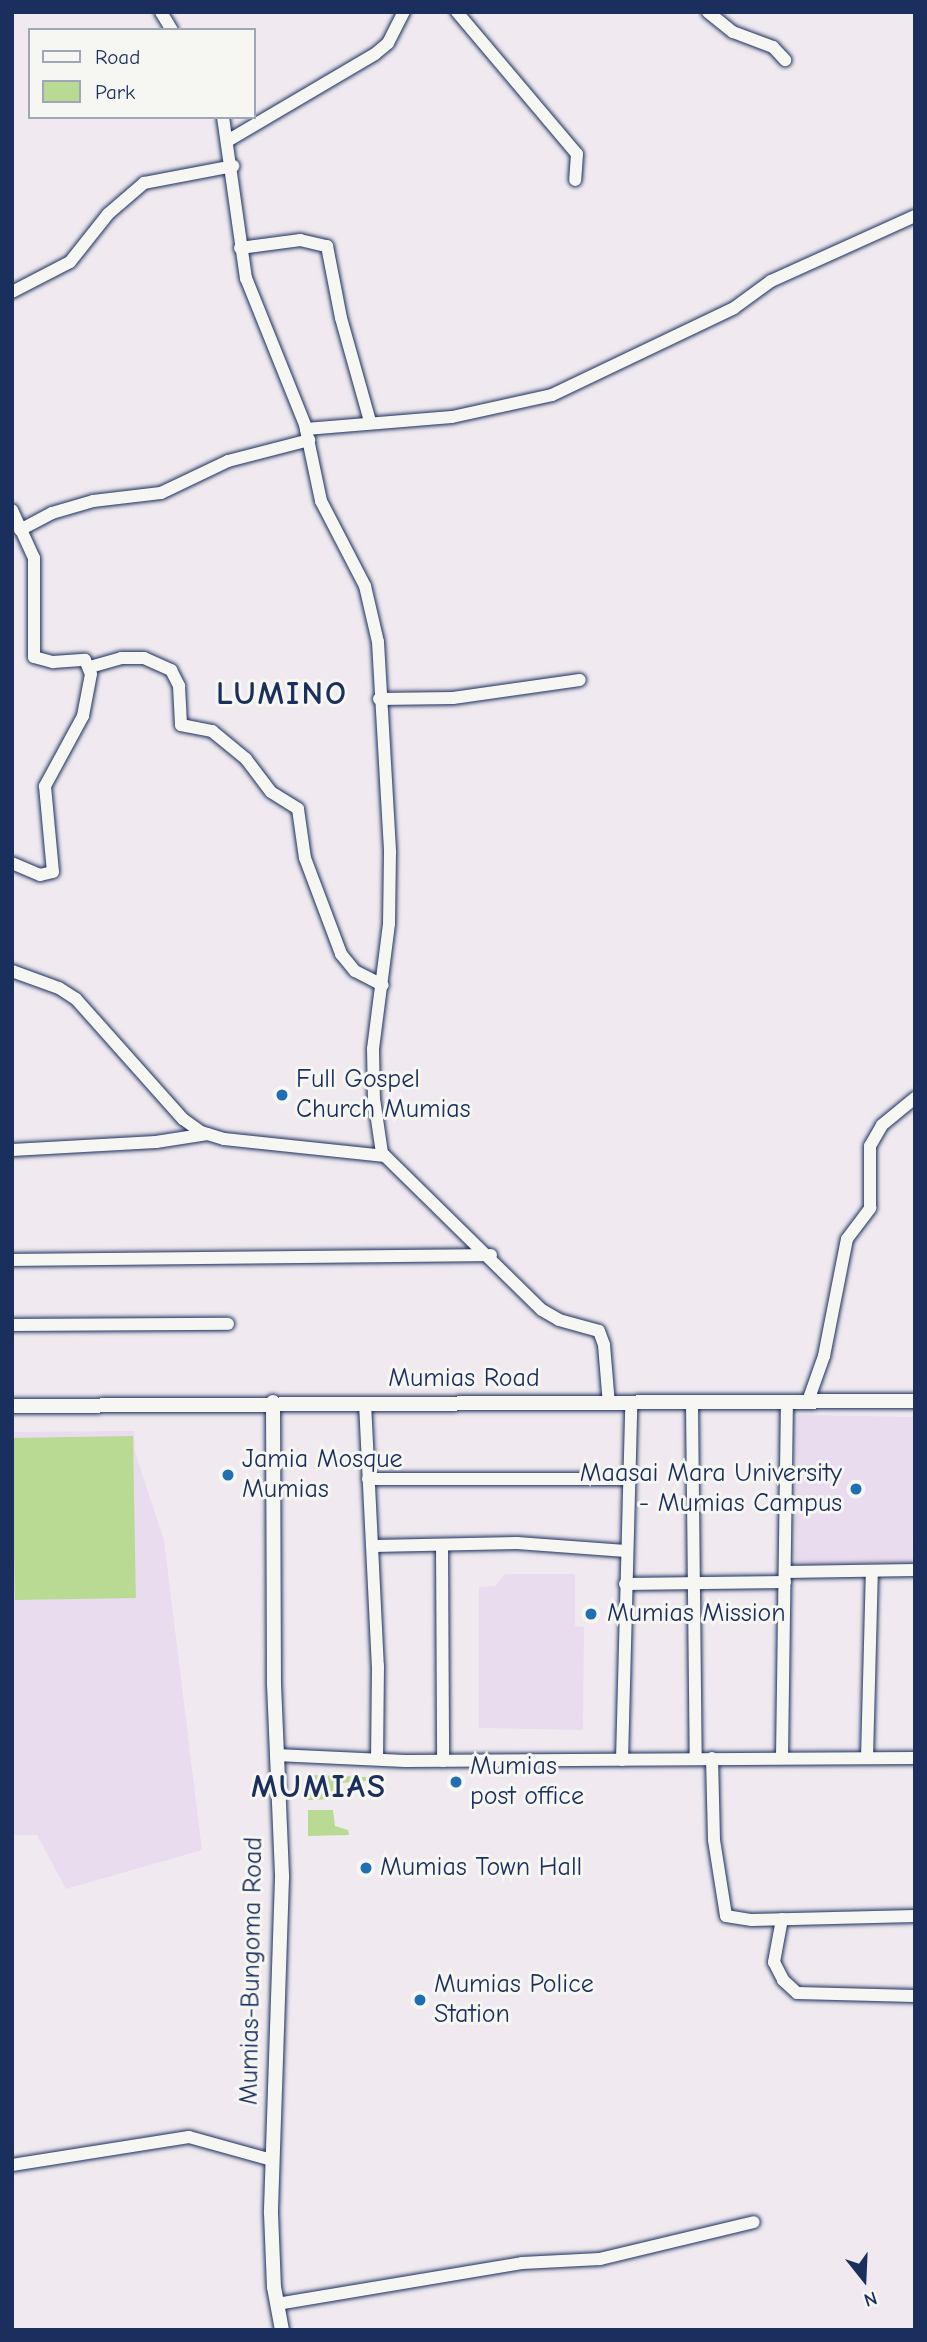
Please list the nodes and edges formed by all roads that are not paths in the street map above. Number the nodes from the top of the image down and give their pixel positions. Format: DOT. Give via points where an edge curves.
graph roads {
  1 [pos="161,12"];
  2 [pos="404,12"];
  3 [pos="457,12"];
  4 [pos="708,12"];
  5 [pos="171,28"];
  6 [pos="785,60"];
  7 [pos="224,119"];
  8 [pos="229,140"];
  9 [pos="233,166"];
  10 [pos="575,180"];
  11 [pos="915,216"];
  12 [pos="240,248"];
  13 [pos="12,292"];
  14 [pos="370,421"];
  15 [pos="308,435"];
  16 [pos="12,510"];
  17 [pos="18,531"];
  18 [pos="90,667"];
  19 [pos="580,680"];
  20 [pos="379,699"];
  21 [pos="12,863"];
  22 [pos="12,971"];
  23 [pos="383,985"];
  24 [pos="915,1098"];
  25 [pos="208,1134"];
  26 [pos="12,1150"];
  27 [pos="385,1157"];
  28 [pos="491,1255"];
  29 [pos="12,1260"];
  30 [pos="228,1324"];
  31 [pos="12,1325"];
  32 [pos="808,1401"];
  33 [pos="273,1402"];
  34 [pos="787,1402"];
  35 [pos="915,1402"];
  36 [pos="365,1403"];
  37 [pos="608,1404"];
  38 [pos="692,1404"];
  39 [pos="631,1405"];
  40 [pos="12,1406"];
  41 [pos="368,1479"];
  42 [pos="629,1479"];
  43 [pos="442,1545"];
  44 [pos="374,1546"];
  45 [pos="626,1551"];
  46 [pos="915,1570"];
  47 [pos="872,1571"];
  48 [pos="785,1577"];
  49 [pos="625,1584"];
  50 [pos="696,1584"];
  51 [pos="276,1755"];
  52 [pos="782,1757"];
  53 [pos="696,1758"];
  54 [pos="712,1758"];
  55 [pos="867,1758"];
  56 [pos="915,1758"];
  57 [pos="377,1759"];
  58 [pos="622,1760"];
  59 [pos="443,1761"];
  60 [pos="915,1916"];
  61 [pos="782,1919"];
  62 [pos="915,1996"];
  63 [pos="272,2160"];
  64 [pos="12,2165"];
  65 [pos="754,2222"];
  66 [pos="277,2304"];
  67 [pos="282,2330"];
  1 -- 5 [label="street"];
  2 -- 8 [label="street" via="388,43 375,54"];
  3 -- 10 [label="street" via="577,154"];
  4 -- 6 [label="street" via="733,32 773,47"];
  7 -- 8 [label="street"];
  8 -- 9 [label="street"];
  9 -- 12 [label="street"];
  9 -- 13 [label="street" via="144,183 108,214 70,262"];
  11 -- 14 [label="street" via="771,281 733,308 552,395 452,417"];
  12 -- 14 [label="street" via="300,240 327,246 341,318"];
  12 -- 15 [label="street" via="252,299 285,367"];
  14 -- 15 [label="street"];
  15 -- 17 [label="street" via="228,461 161,493 93,501 52,513"];
  15 -- 20 [label="street" via="320,500 369,597 378,642"];
  16 -- 17 [label="street"];
  17 -- 18 [label="street" via="30,544 35,569 34,657 53,662 85,660"];
  18 -- 21 [label="street" via="83,716 45,786 53,872 40,875"];
  18 -- 23 [label="street" via="144,658 171,670 178,686 181,725 212,731 246,760 271,792 301,813 305,858 341,954 349,967"];
  19 -- 20 [label="street" via="453,698"];
  20 -- 23 [label="street" via="390,853"];
  22 -- 25 [label="street" via="76,999 183,1119"];
  23 -- 27 [label="street" via="373,1075"];
  24 -- 32 [label="street" via="882,1125 870,1146 870,1208 847,1239 824,1356"];
  25 -- 26 [label="street" via="156,1142"];
  25 -- 27 [label="street"];
  27 -- 28 [label="street"];
  28 -- 29 [label="street"];
  28 -- 37 [label="street" via="552,1317 599,1331"];
  30 -- 31 [label="street"];
  32 -- 34 [label="street, Mumias Road"];
  32 -- 35 [label="street, Mumias Road"];
  33 -- 36 [label="street, Mumias Road"];
  33 -- 40 [label="street, Mumias Road"];
  33 -- 51 [label="street, Mumias-Bungoma Road"];
  34 -- 38 [label="street, Mumias Road"];
  34 -- 48 [label="street"];
  36 -- 37 [label="street, Mumias Road"];
  36 -- 41 [label="street"];
  37 -- 39 [label="street, Mumias Road"];
  38 -- 39 [label="street, Mumias Road"];
  38 -- 50 [label="street"];
  39 -- 42 [label="street"];
  41 -- 42 [label="street"];
  41 -- 44 [label="street"];
  42 -- 45 [label="street"];
  43 -- 44 [label="street"];
  43 -- 45 [label="street" via="530,1544"];
  43 -- 59 [label="street"];
  44 -- 57 [label="street"];
  45 -- 49 [label="street"];
  46 -- 47 [label="street"];
  47 -- 48 [label="street"];
  47 -- 55 [label="street"];
  48 -- 50 [label="street"];
  48 -- 52 [label="street"];
  49 -- 50 [label="street"];
  49 -- 58 [label="street"];
  50 -- 53 [label="street"];
  51 -- 57 [label="street"];
  51 -- 63 [label="street, Mumias-Bungoma Road" via="282,1878"];
  52 -- 54 [label="street"];
  52 -- 55 [label="street"];
  53 -- 54 [label="street"];
  53 -- 58 [label="street"];
  54 -- 61 [label="street" via="714,1840 723,1914 743,1920"];
  55 -- 56 [label="street"];
  57 -- 59 [label="street"];
  58 -- 59 [label="street"];
  60 -- 61 [label="street"];
  61 -- 62 [label="street" via="774,1962 797,1993"];
  63 -- 64 [label="street" via="189,2137"];
  63 -- 66 [label="street, Mumias-Bungoma Road" via="271,2255"];
  65 -- 66 [label="street" via="600,2259 522,2263"];
  66 -- 67 [label="street, Mumias-Bungoma Road"];
}
